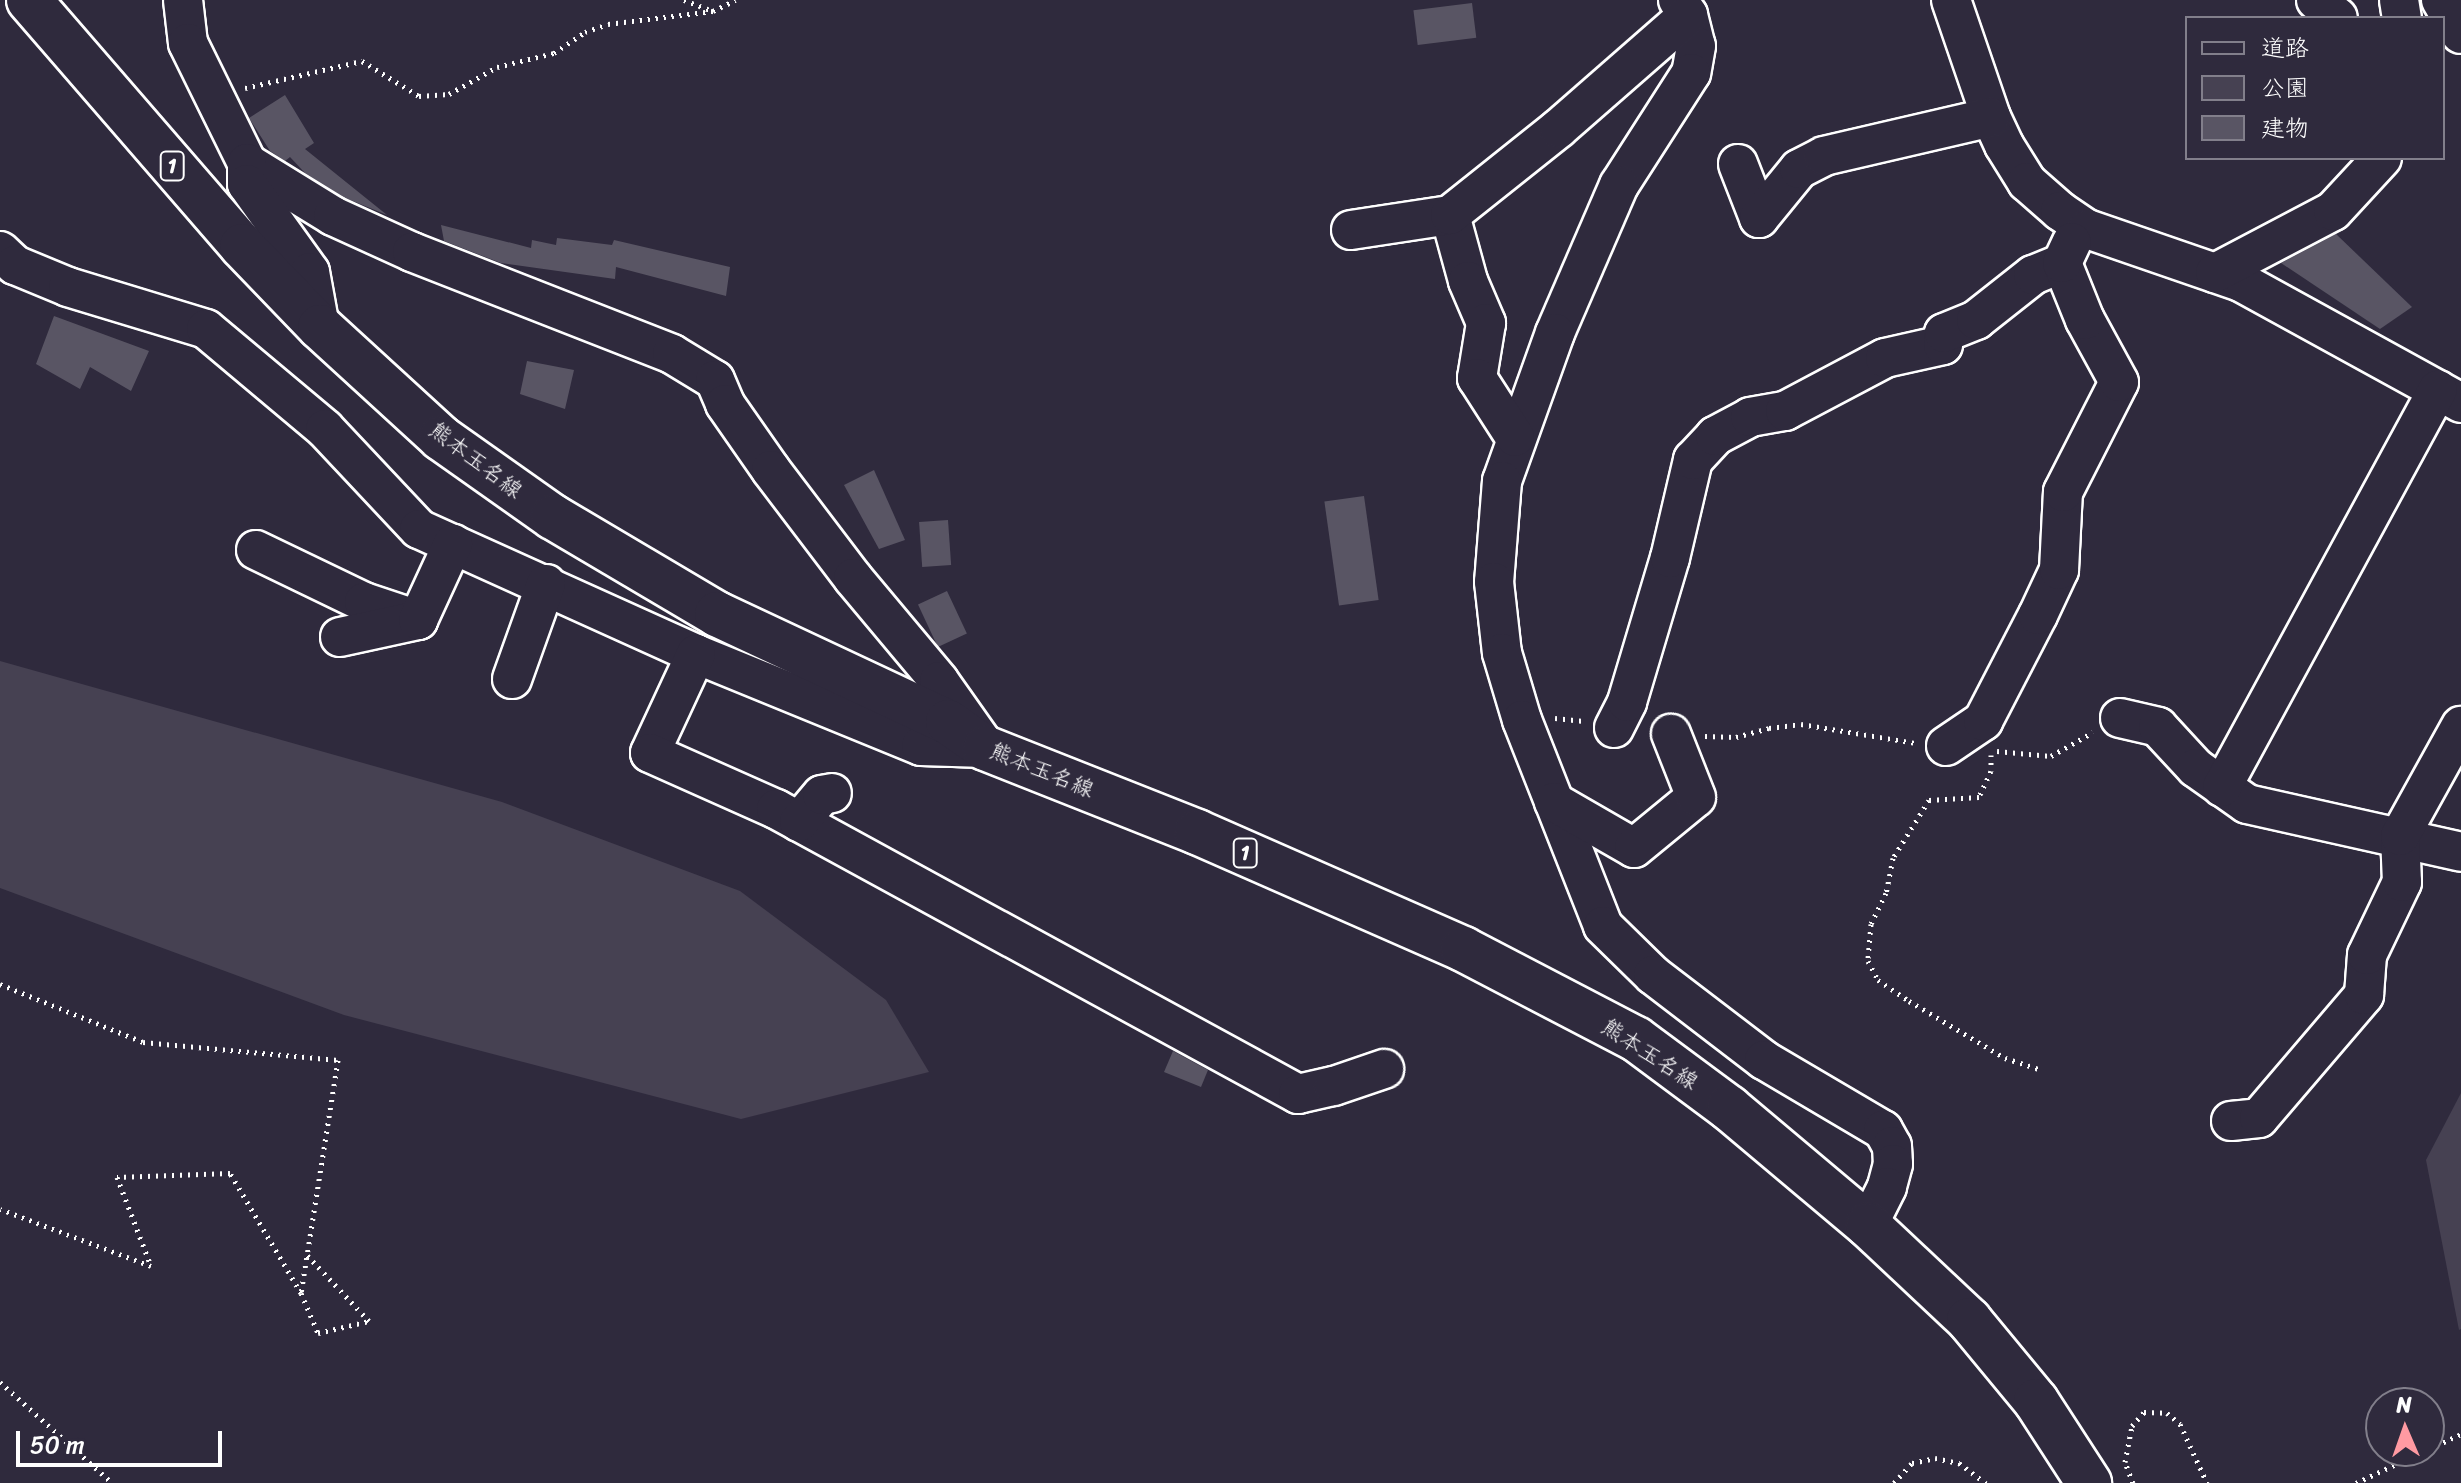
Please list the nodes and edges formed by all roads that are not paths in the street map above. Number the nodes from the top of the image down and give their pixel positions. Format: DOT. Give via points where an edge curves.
graph roads {
  1 [pos="29,0"];
  2 [pos="183,0"];
  3 [pos="1951,0"];
  4 [pos="2316,0"];
  5 [pos="2441,0"];
  6 [pos="1683,8"];
  7 [pos="2336,16"];
  8 [pos="2461,34"];
  9 [pos="1991,117"];
  10 [pos="2380,160"];
  11 [pos="247,163"];
  12 [pos="1738,164"];
  13 [pos="1450,215"];
  14 [pos="2081,225"];
  15 [pos="1351,230"];
  16 [pos="0,251"];
  17 [pos="2062,263"];
  18 [pos="2215,273"];
  19 [pos="320,327"];
  20 [pos="2449,396"];
  21 [pos="1515,437"];
  22 [pos="453,544"];
  23 [pos="256,550"];
  24 [pos="546,584"];
  25 [pos="418,620"];
  26 [pos="340,637"];
  27 [pos="696,654"];
  28 [pos="512,679"];
  29 [pos="2120,718"];
  30 [pos="2461,726"];
  31 [pos="1614,728"];
  32 [pos="1671,734"];
  33 [pos="1946,746"];
  34 [pos="985,748"];
  35 [pos="2222,787"];
  36 [pos="832,793"];
  37 [pos="1554,802"];
  38 [pos="799,822"];
  39 [pos="2400,836"];
  40 [pos="2461,852"];
  41 [pos="1384,1069"];
  42 [pos="2231,1121"];
  43 [pos="1868,1225"];
  44 [pos="2089,1483"];
  1 -- 19 [label="main road, 熊本玉名線 / 1" via="242,246"];
  2 -- 11 [label="street" via="188,43"];
  3 -- 9 [label="street"];
  4 -- 7 [label="street"];
  5 -- 8 [label="street"];
  6 -- 13 [label="street" via="1559,128"];
  6 -- 21 [label="street" via="1696,46 1691,73 1619,185"];
  9 -- 12 [label="street" via="1824,156 1799,169 1759,218"];
  9 -- 14 [label="street" via="2027,182"];
  10 -- 18 [label="street" via="2333,211"];
  11 -- 19 [label="street" via="247,184 310,272"];
  11 -- 34 [label="street" via="333,216 672,354 715,380 725,404 771,470 939,681"];
  13 -- 15 [label="street"];
  13 -- 21 [label="street" via="1486,323 1477,378"];
  14 -- 17 [label="street"];
  14 -- 18 [label="street"];
  16 -- 22 [label="street" via="15,265 68,287 206,329 325,429 419,529"];
  17 -- 31 [label="street" via="2033,275 1976,320 1944,333 1943,345 1885,358 1785,411 1750,417 1715,436 1693,460 1670,558 1627,702"];
  17 -- 33 [label="street" via="2119,382 2063,492 2059,570 2038,615 1983,721"];
  18 -- 20 [label="street" via="2241,282"];
  19 -- 34 [label="main road, 熊本玉名線 / 1" via="441,438 553,517 717,614 948,722"];
  20 -- 35 [label="street"];
  21 -- 37 [label="street" via="1502,481 1494,582 1502,653"];
  22 -- 24 [label="street"];
  22 -- 25 [label="street"];
  23 -- 25 [label="street" via="364,602"];
  24 -- 27 [label="street"];
  24 -- 28 [label="street"];
  25 -- 26 [label="street"];
  27 -- 34 [label="street" via="921,746"];
  27 -- 38 [label="street" via="650,753"];
  29 -- 35 [label="street" via="2158,727"];
  30 -- 39 [label="street"];
  32 -- 37 [label="street" via="1696,797 1634,848"];
  34 -- 43 [label="main road, 熊本玉名線 / 1" via="1197,832 1463,949 1636,1039 1729,1108"];
  35 -- 39 [label="street" via="2247,804"];
  36 -- 38 [label="street" via="822,795"];
  37 -- 43 [label="street" via="1603,926 1653,975 1764,1060 1883,1130 1892,1146 1893,1164"];
  38 -- 41 [label="street" via="1298,1094"];
  39 -- 40 [label="street"];
  39 -- 42 [label="street" via="2402,882 2367,955 2364,995 2259,1118"];
  43 -- 44 [label="main road, 熊本玉名線 / 1" via="1969,1320 2036,1401"];
}
